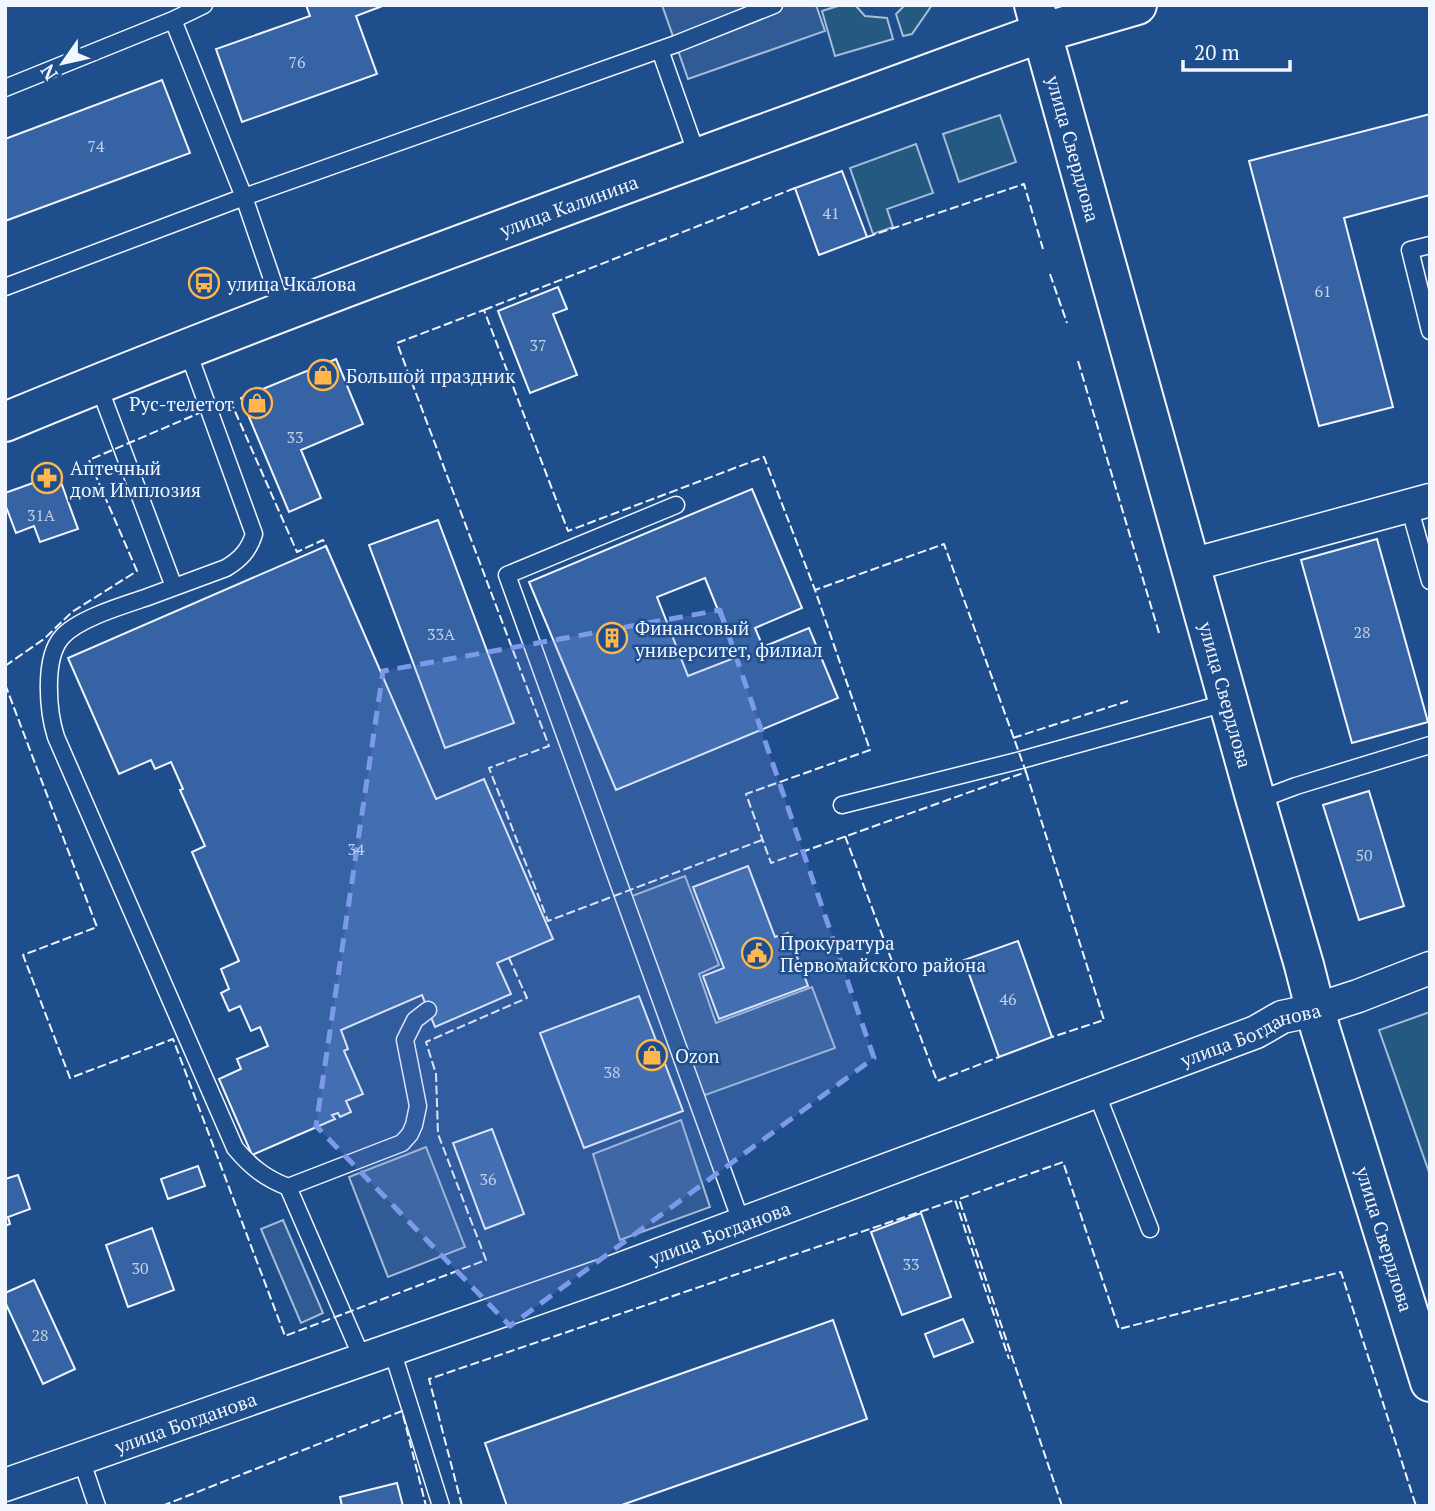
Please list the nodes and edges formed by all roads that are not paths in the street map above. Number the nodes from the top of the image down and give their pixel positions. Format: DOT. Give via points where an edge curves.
graph roads {
  1 [pos="204,5"];
  2 [pos="775,5"];
  3 [pos="1137,5"];
  4 [pos="1038,19"];
  5 [pos="173,20"];
  6 [pos="660,50"];
  7 [pos="5,88"];
  8 [pos="698,158"];
  9 [pos="244,197"];
  10 [pos="1430,245"];
  11 [pos="5,287"];
  12 [pos="284,311"];
  13 [pos="1430,331"];
  14 [pos="187,349"];
  15 [pos="98,384"];
  16 [pos="5,422"];
  17 [pos="1419,503"];
  18 [pos="676,505"];
  19 [pos="1191,565"];
  20 [pos="1430,581"];
  21 [pos="174,587"];
  22 [pos="1229,702"];
  23 [pos="1430,745"];
  24 [pos="1256,801"];
  25 [pos="842,805"];
  26 [pos="1430,968"];
  27 [pos="428,1010"];
  28 [pos="1315,1010"];
  29 [pos="1096,1092"];
  30 [pos="288,1187"];
  31 [pos="742,1224"];
  32 [pos="1150,1229"];
  33 [pos="392,1350"];
  34 [pos="363,1360"];
  35 [pos="1430,1382"];
  36 [pos="81,1459"];
  37 [pos="5,1485"];
  38 [pos="97,1506"];
  39 [pos="441,1506"];
  1 -- 5 [label="lane"];
  2 -- 6 [label="lane"];
  3 -- 4 [label="main road, улица Калинина"];
  4 -- 8 [label="main road, улица Калинина"];
  4 -- 19 [label="main road, улица Свердлова"];
  5 -- 7 [label="lane"];
  5 -- 9 [label="lane"];
  6 -- 8 [label="lane"];
  6 -- 9 [label="lane"];
  8 -- 12 [label="main road, улица Калинина"];
  9 -- 11 [label="lane"];
  9 -- 12 [label="lane"];
  10 -- 13 [label="lane" via="1410,250"];
  12 -- 14 [label="main road, улица Калинина"];
  14 -- 15 [label="main road, улица Калинина"];
  14 -- 21 [label="lane" via="254,534 237,561"];
  15 -- 16 [label="main road, улица Калинина"];
  15 -- 21 [label="lane"];
  17 -- 19 [label="street"];
  17 -- 20 [label="lane"];
  18 -- 31 [label="lane" via="507,575"];
  19 -- 22 [label="main road, улица Свердлова"];
  21 -- 30 [label="lane" via="94,616 61,637 50,660 51,722 235,1149 251,1167"];
  22 -- 24 [label="main road, улица Свердлова"];
  22 -- 25 [label="lane"];
  23 -- 24 [label="lane"];
  24 -- 28 [label="main road, улица Свердлова"];
  26 -- 28 [label="street, улица Богданова"];
  27 -- 30 [label="lane" via="415,1020 405,1040 418,1106 410,1134 402,1143"];
  28 -- 29 [label="street, улица Богданова" via="1282,1017 1256,1032"];
  28 -- 35 [label="main road, улица Свердлова"];
  29 -- 31 [label="street, улица Богданова"];
  29 -- 32 [label="lane"];
  30 -- 34 [label="lane"];
  31 -- 33 [label="street, улица Богданова"];
  33 -- 34 [label="street, улица Богданова"];
  33 -- 39 [label="lane"];
  34 -- 36 [label="street, улица Богданова"];
  36 -- 37 [label="street, улица Богданова"];
  36 -- 38 [label="lane"];
}
